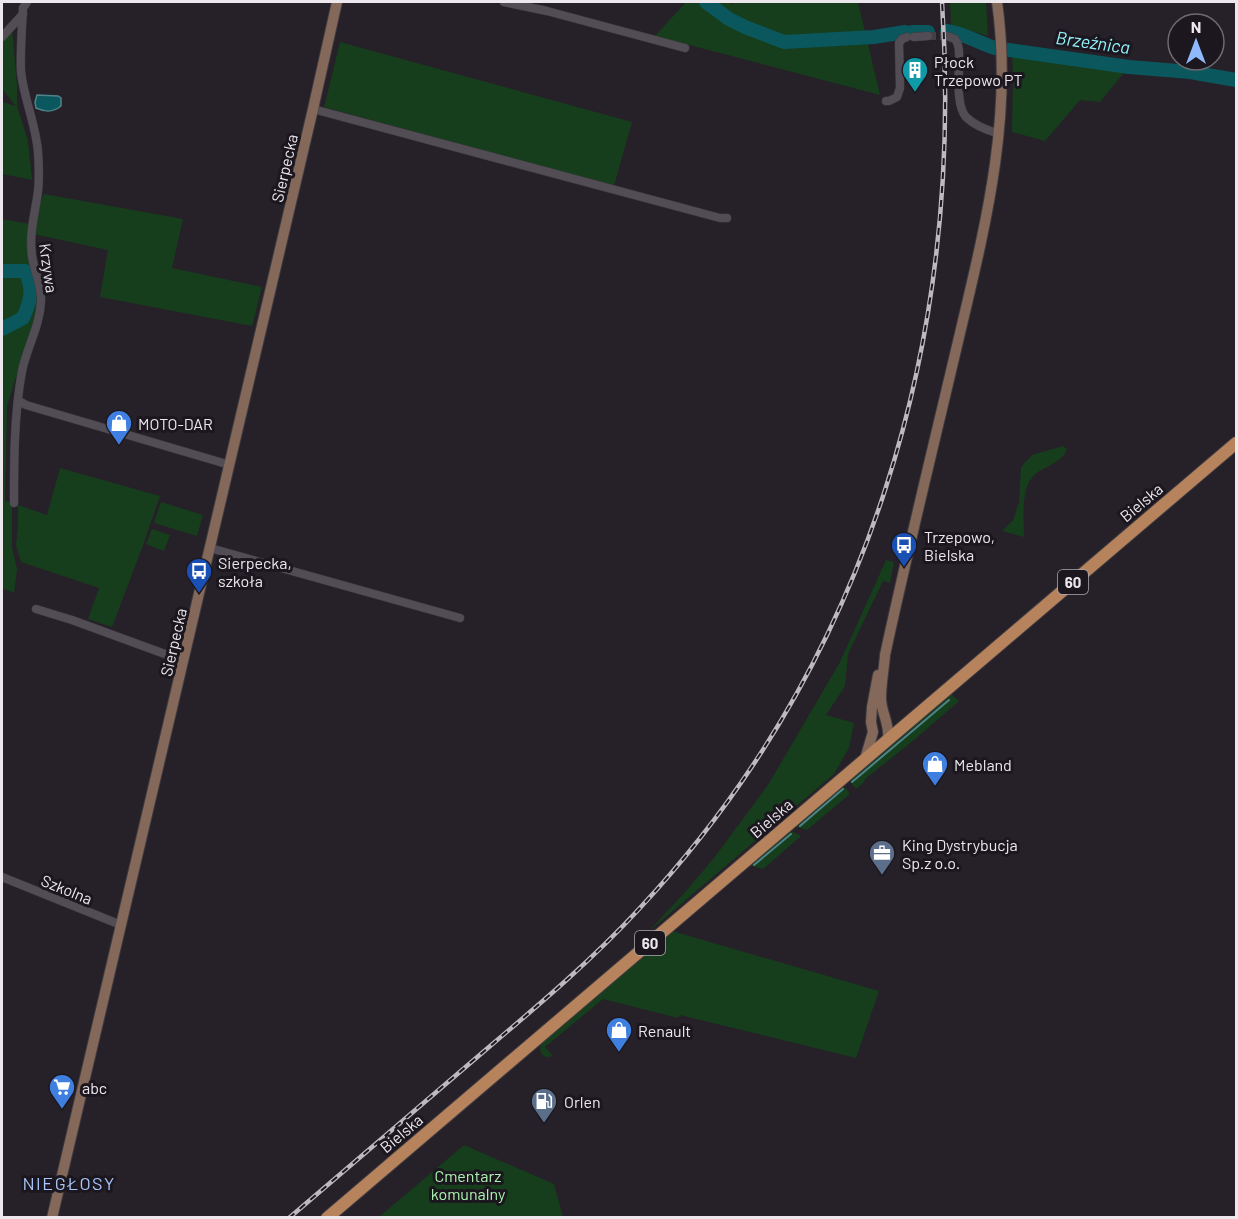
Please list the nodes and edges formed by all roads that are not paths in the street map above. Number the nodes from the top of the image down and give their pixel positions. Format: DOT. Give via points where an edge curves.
graph roads {
  1 [pos="27,2"];
  2 [pos="337,2"];
  3 [pos="504,2"];
  4 [pos="997,2"];
  5 [pos="22,14"];
  6 [pos="928,36"];
  7 [pos="947,36"];
  8 [pos="2,37"];
  9 [pos="685,48"];
  10 [pos="886,101"];
  11 [pos="313,109"];
  12 [pos="999,135"];
  13 [pos="727,218"];
  14 [pos="19,401"];
  15 [pos="1236,443"];
  16 [pos="230,465"];
  17 [pos="14,503"];
  18 [pos="210,548"];
  19 [pos="36,609"];
  20 [pos="460,618"];
  21 [pos="885,655"];
  22 [pos="184,661"];
  23 [pos="886,716"];
  24 [pos="910,721"];
  25 [pos="873,732"];
  26 [pos="886,742"];
  27 [pos="865,760"];
  28 [pos="2,877"];
  29 [pos="121,925"];
  30 [pos="52,1218"];
  31 [pos="327,1218"];
  1 -- 5 [label="street, Krzywa"];
  2 -- 11 [label="street, Sierpecka"];
  3 -- 9 [label="street"];
  4 -- 12 [label="street" via="1001,57"];
  5 -- 8 [label="street"];
  5 -- 14 [label="street, Krzywa" via="21,72 38,150 38,195 31,236 41,298 36,330 26,353"];
  6 -- 10 [label="street" via="900,41 900,88 897,98"];
  7 -- 12 [label="street" via="955,39 959,47 963,113 976,125"];
  11 -- 13 [label="street"];
  11 -- 16 [label="street, Sierpecka"];
  12 -- 21 [label="street" via="989,208"];
  14 -- 16 [label="street"];
  14 -- 17 [label="street, Krzywa"];
  15 -- 24 [label="main road, Bielska / 60"];
  16 -- 18 [label="street, Sierpecka"];
  18 -- 20 [label="street"];
  18 -- 22 [label="street, Sierpecka"];
  19 -- 22 [label="street"];
  21 -- 23 [label="street" via="881,698"];
  21 -- 25 [label="street" via="873,692"];
  22 -- 29 [label="street, Sierpecka"];
  23 -- 24 [label="street" via="898,722"];
  23 -- 26 [label="street"];
  24 -- 26 [label="main road, Bielska / 60"];
  25 -- 26 [label="street"];
  25 -- 27 [label="street"];
  26 -- 27 [label="main road, Bielska / 60"];
  27 -- 31 [label="main road, Bielska / 60"];
  28 -- 29 [label="street, Szkolna"];
  29 -- 30 [label="street, Sierpecka"];
}
